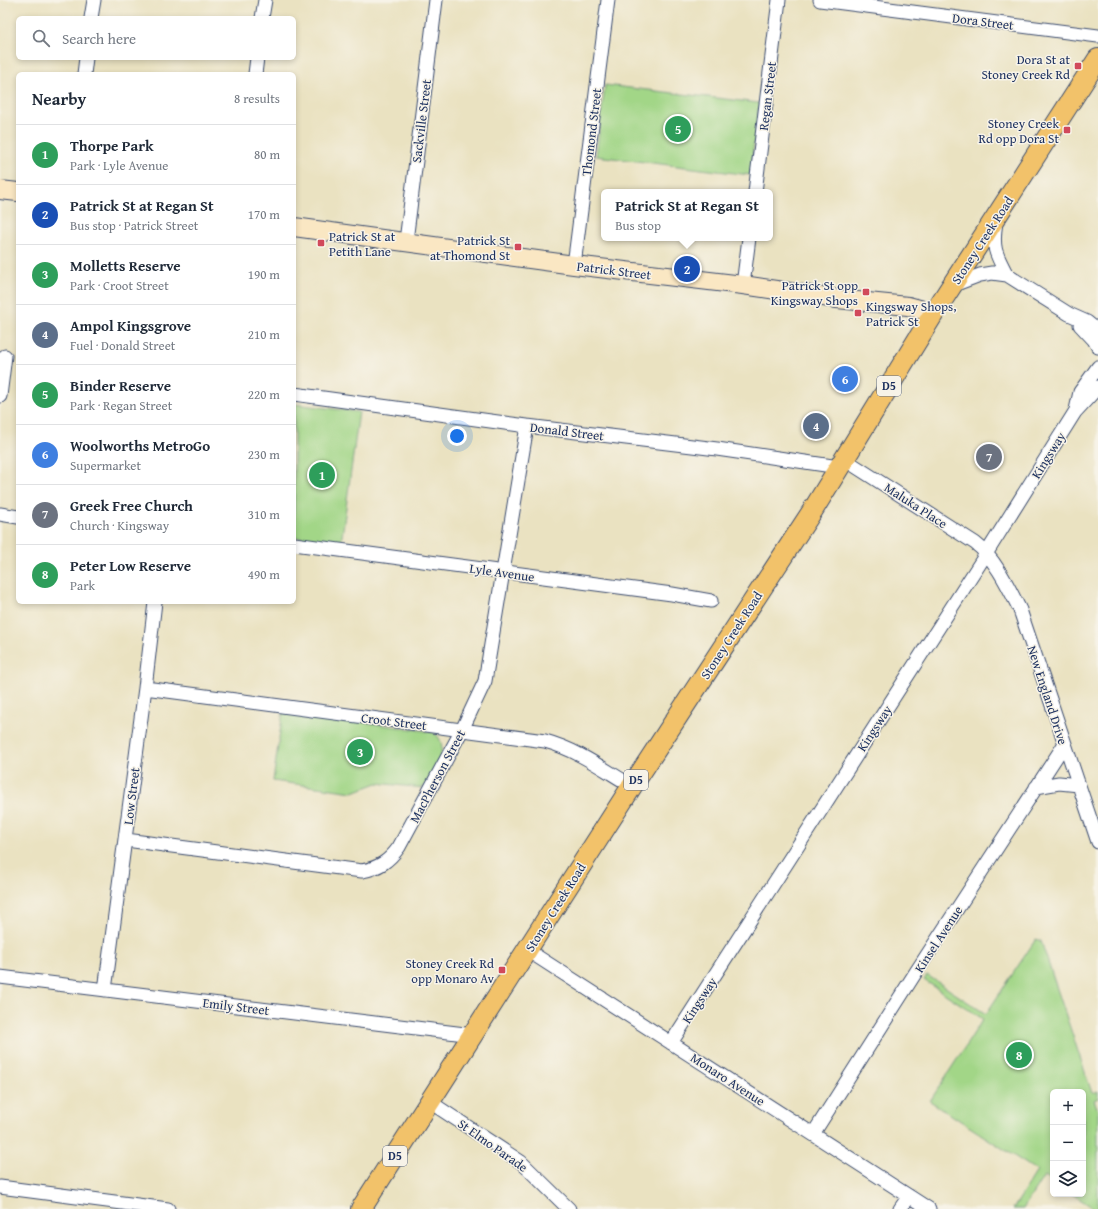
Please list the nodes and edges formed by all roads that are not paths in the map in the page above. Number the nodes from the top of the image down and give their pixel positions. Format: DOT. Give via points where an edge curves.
graph roads {
  1 [pos="94,0"];
  2 [pos="264,0"];
  3 [pos="436,0"];
  4 [pos="608,0"];
  5 [pos="779,0"];
  6 [pos="820,0"];
  7 [pos="91,16"];
  8 [pos="262,16"];
  9 [pos="1098,36"];
  10 [pos="1098,58"];
  11 [pos="86,60"];
  12 [pos="257,60"];
  13 [pos="84,72"];
  14 [pos="255,72"];
  15 [pos="755,189"];
  16 [pos="0,190"];
  17 [pos="16,192"];
  18 [pos="996,217"];
  19 [pos="296,227"];
  20 [pos="406,241"];
  21 [pos="749,241"];
  22 [pos="574,265"];
  23 [pos="1007,275"];
  24 [pos="743,285"];
  25 [pos="950,288"];
  26 [pos="934,313"];
  27 [pos="1069,314"];
  28 [pos="1093,323"];
  29 [pos="1098,331"];
  30 [pos="1098,347"];
  31 [pos="8,356"];
  32 [pos="1098,367"];
  33 [pos="1098,388"];
  34 [pos="296,394"];
  35 [pos="0,396"];
  36 [pos="1075,412"];
  37 [pos="526,426"];
  38 [pos="842,463"];
  39 [pos="0,514"];
  40 [pos="16,517"];
  41 [pos="296,544"];
  42 [pos="986,554"];
  43 [pos="502,572"];
  44 [pos="710,601"];
  45 [pos="155,604"];
  46 [pos="145,688"];
  47 [pos="462,730"];
  48 [pos="1064,745"];
  49 [pos="1079,785"];
  50 [pos="632,786"];
  51 [pos="1036,787"];
  52 [pos="126,840"];
  53 [pos="1098,842"];
  54 [pos="527,950"];
  55 [pos="0,977"];
  56 [pos="105,990"];
  57 [pos="473,1035"];
  58 [pos="671,1043"];
  59 [pos="430,1102"];
  60 [pos="813,1134"];
  61 [pos="0,1187"];
  62 [pos="909,1196"];
  63 [pos="168,1209"];
  64 [pos="361,1209"];
  65 [pos="569,1209"];
  66 [pos="900,1209"];
  67 [pos="929,1209"];
  1 -- 7 [label="street"];
  2 -- 8 [label="street"];
  3 -- 20 [label="street, Sackville Street"];
  4 -- 22 [label="street, Thomond Street"];
  5 -- 15 [label="street, Regan Street"];
  6 -- 9 [label="street, Dora Street"];
  10 -- 18 [label="main road, Stoney Creek Road / D5"];
  11 -- 13 [label="street"];
  12 -- 14 [label="street"];
  16 -- 17 [label="street"];
  18 -- 23 [label="street" via="995,250"];
  18 -- 25 [label="main road, Stoney Creek Road / D5"];
  19 -- 20 [label="street, Patrick Street"];
  20 -- 22 [label="street, Patrick Street"];
  21 -- 24 [label="street"];
  22 -- 24 [label="street, Patrick Street"];
  23 -- 25 [label="street" via="980,275"];
  23 -- 27 [label="street"];
  24 -- 26 [label="street, Patrick Street" via="908,306"];
  25 -- 26 [label="main road, Stoney Creek Road / D5"];
  26 -- 38 [label="main road, Stoney Creek Road / D5"];
  27 -- 28 [label="street"];
  27 -- 30 [label="street"];
  28 -- 29 [label="street"];
  31 -- 35 [label="street"];
  32 -- 36 [label="street, Kingsway" via="1080,392"];
  33 -- 36 [label="street, Kingsway"];
  34 -- 37 [label="street, Donald Street"];
  36 -- 42 [label="street, Kingsway"];
  37 -- 38 [label="street, Donald Street"];
  37 -- 43 [label="street, MacPherson Street"];
  38 -- 42 [label="street, Maluka Place" via="973,541"];
  38 -- 50 [label="main road, Stoney Creek Road / D5"];
  39 -- 40 [label="street"];
  41 -- 43 [label="street, Lyle Avenue"];
  42 -- 48 [label="street, New England Drive" via="1003,577 1020,610"];
  42 -- 58 [label="street, Kingsway"];
  43 -- 44 [label="street, Lyle Avenue"];
  43 -- 47 [label="street, MacPherson Street" via="485,680"];
  45 -- 46 [label="street, Low Street"];
  46 -- 47 [label="street, Croot Street"];
  46 -- 52 [label="street, Low Street"];
  47 -- 50 [label="street, Croot Street" via="561,745"];
  47 -- 52 [label="street, MacPherson Street" via="399,847 384,864 373,869 362,871"];
  48 -- 49 [label="street, New England Drive"];
  48 -- 51 [label="street, Kinsel Avenue"];
  49 -- 51 [label="street" via="1059,783"];
  49 -- 53 [label="street, New England Drive"];
  50 -- 54 [label="main road, Stoney Creek Road / D5"];
  51 -- 60 [label="street, Kinsel Avenue"];
  52 -- 56 [label="street, Low Street"];
  54 -- 57 [label="main road, Stoney Creek Road / D5"];
  54 -- 58 [label="street, Monaro Avenue"];
  55 -- 56 [label="street, Emily Street"];
  56 -- 57 [label="street, Emily Street"];
  57 -- 59 [label="main road, Stoney Creek Road / D5"];
  58 -- 60 [label="street, Monaro Avenue"];
  59 -- 64 [label="main road, Stoney Creek Road / D5"];
  59 -- 65 [label="street, St Elmo Parade" via="522,1162"];
  60 -- 62 [label="street, Monaro Avenue"];
  61 -- 63 [label="street"];
  62 -- 66 [label="street"];
  62 -- 67 [label="street, Monaro Avenue"];
}
